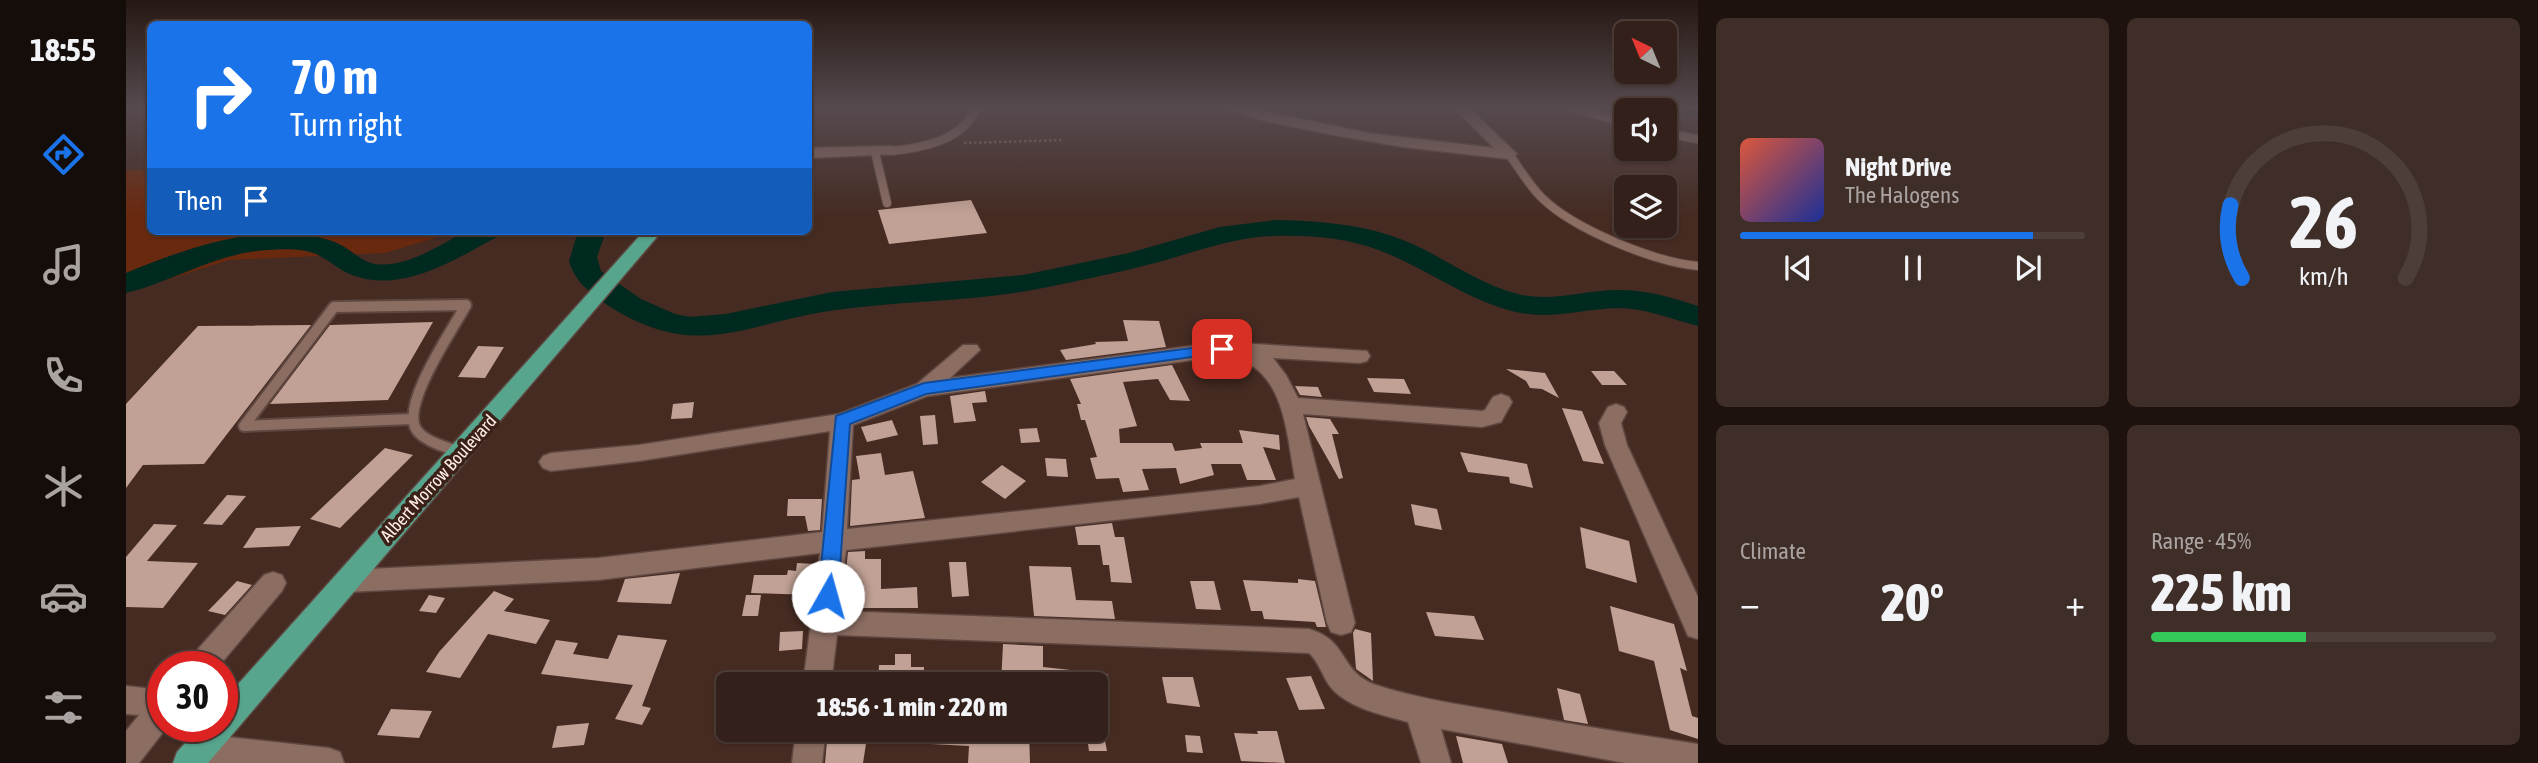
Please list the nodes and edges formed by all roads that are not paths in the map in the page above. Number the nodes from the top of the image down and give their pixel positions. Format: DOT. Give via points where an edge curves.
graph roads {
  1 [pos="931,144"];
  2 [pos="1410,144"];
  3 [pos="1498,144"];
  4 [pos="883,152"];
  5 [pos="812,153"];
  6 [pos="1509,154"];
  7 [pos="887,203"];
  8 [pos="650,235"];
  9 [pos="1698,267"];
  10 [pos="970,350"];
  11 [pos="1242,351"];
  12 [pos="1360,356"];
  13 [pos="924,388"];
  14 [pos="1501,402"];
  15 [pos="1289,405"];
  16 [pos="1616,412"];
  17 [pos="411,419"];
  18 [pos="842,421"];
  19 [pos="460,452"];
  20 [pos="551,462"];
  21 [pos="1308,486"];
  22 [pos="834,543"];
  23 [pos="347,581"];
  24 [pos="273,583"];
  25 [pos="824,622"];
  26 [pos="1341,623"];
  27 [pos="1698,627"];
  28 [pos="214,651"];
  29 [pos="818,672"];
  30 [pos="126,700"];
  31 [pos="147,702"];
  32 [pos="238,706"];
  33 [pos="1420,711"];
  34 [pos="147,729"];
  35 [pos="206,742"];
  36 [pos="810,742"];
  37 [pos="126,755"];
  38 [pos="194,756"];
  39 [pos="1698,759"];
  40 [pos="329,763"];
  41 [pos="807,763"];
  42 [pos="1436,763"];
  1 -- 4 [label="lane"];
  2 -- 6 [label="street"];
  3 -- 6 [label="street"];
  4 -- 5 [label="street"];
  4 -- 7 [label="lane"];
  6 -- 9 [label="lane" via="1540,196 1569,220 1613,240"];
  8 -- 19 [label="highway, Albert Morrow Boulevard"];
  10 -- 13 [label="street"];
  11 -- 12 [label="street" via="1284,349"];
  11 -- 13 [label="street" via="1222,349"];
  11 -- 15 [label="street" via="1270,366"];
  13 -- 18 [label="street"];
  14 -- 15 [label="street" via="1493,416 1482,419"];
  15 -- 21 [label="street"];
  16 -- 27 [label="street" via="1610,423 1616,444"];
  17 -- 17 [label="lane" via="269,426 244,426 334,307 466,305 426,378"];
  17 -- 19 [label="lane" via="417,432"];
  18 -- 20 [label="street"];
  18 -- 22 [label="street"];
  19 -- 23 [label="highway, Albert Morrow Boulevard"];
  21 -- 22 [label="street"];
  21 -- 26 [label="street"];
  22 -- 23 [label="street" via="598,569"];
  22 -- 25 [label="street"];
  23 -- 32 [label="highway, Albert Morrow Boulevard"];
  24 -- 28 [label="street"];
  25 -- 29 [label="street"];
  25 -- 33 [label="street" via="1309,641 1326,649 1340,678 1351,688"];
  30 -- 31 [label="street"];
  33 -- 39 [label="street"];
  33 -- 42 [label="street"];
  34 -- 37 [label="street"];
  35 -- 38 [label="highway, Albert Morrow Boulevard"];
  36 -- 41 [label="street"];
  38 -- 40 [label="street"];
}
